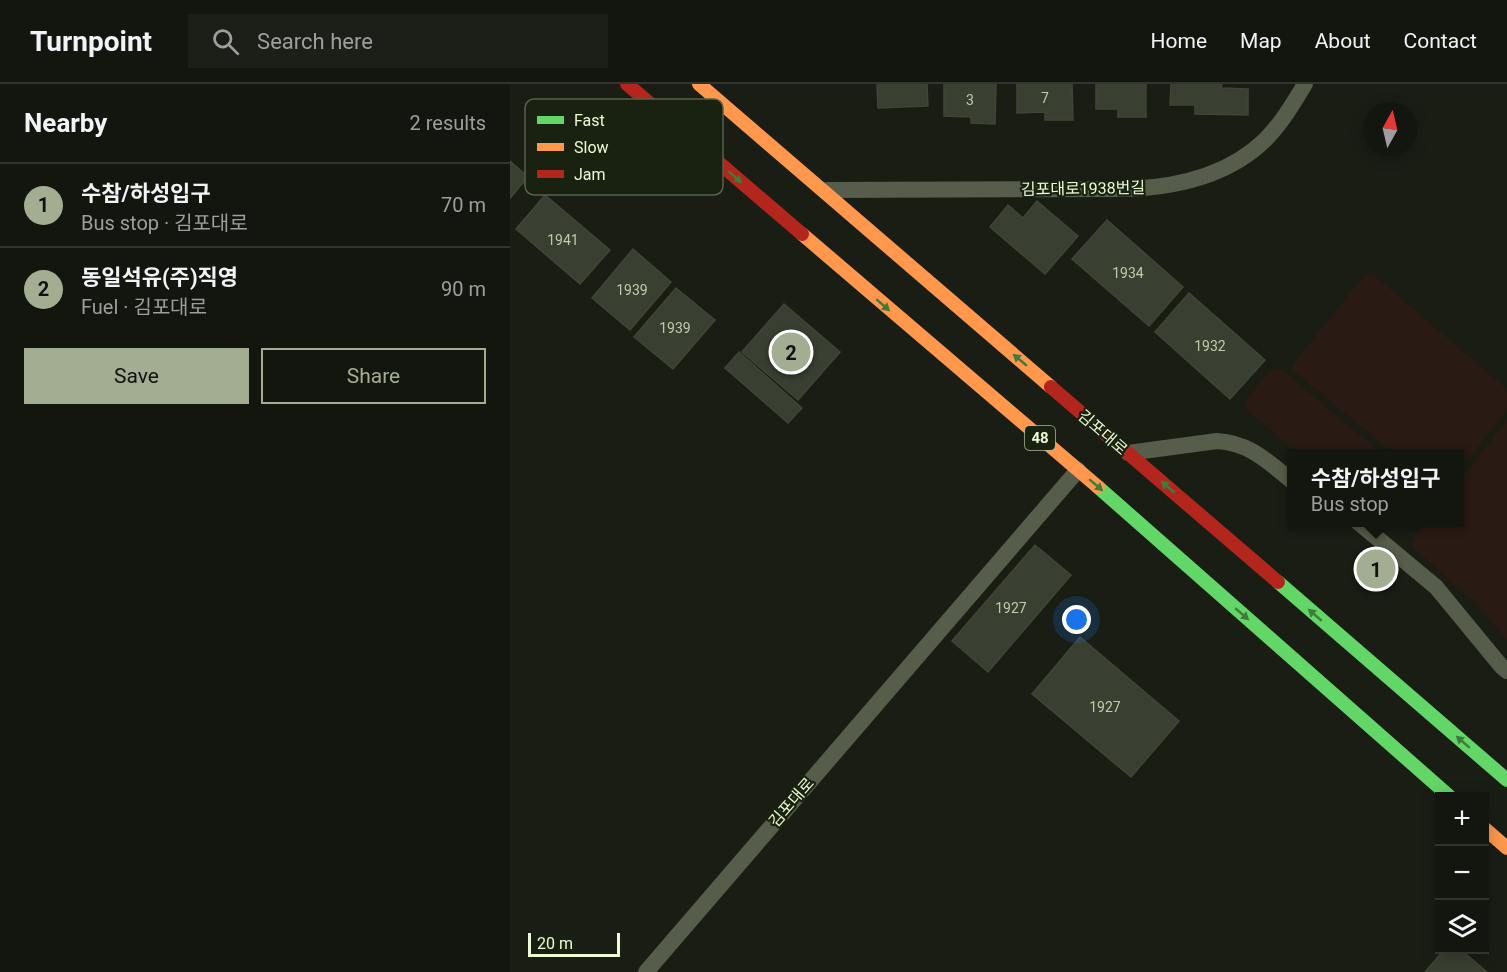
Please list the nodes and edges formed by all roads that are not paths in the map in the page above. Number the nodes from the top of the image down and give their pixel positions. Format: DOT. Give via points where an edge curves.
graph roads {
  1 [pos="627,84"];
  2 [pos="699,84"];
  3 [pos="1305,84"];
  4 [pos="644,99"];
  5 [pos="716,99"];
  6 [pos="723,105"];
  7 [pos="723,167"];
  8 [pos="820,190"];
  9 [pos="1128,453"];
  10 [pos="1078,470"];
  11 [pos="1287,477"];
  12 [pos="1364,527"];
  13 [pos="1507,671"];
  14 [pos="1507,780"];
  15 [pos="1444,792"];
  16 [pos="1489,832"];
  17 [pos="1507,848"];
  18 [pos="645,972"];
  1 -- 4 [label="main road, 48, one-way"];
  2 -- 5 [label="main road, 김포대로"];
  3 -- 8 [label="lane, 김포대로1938번길" via="1279,125 1247,156 1179,183 1129,189"];
  6 -- 8 [label="main road, 김포대로"];
  7 -- 10 [label="main road, 48, one-way"];
  9 -- 8 [label="main road, 김포대로, one-way"];
  9 -- 11 [label="lane" via="1230,442 1255,452"];
  14 -- 9 [label="main road, 김포대로, one-way"];
  10 -- 15 [label="main road, 48, one-way"];
  10 -- 18 [label="lane, 김포대로"];
  12 -- 13 [label="lane" via="1436,587"];
  16 -- 17 [label="main road"];
}
